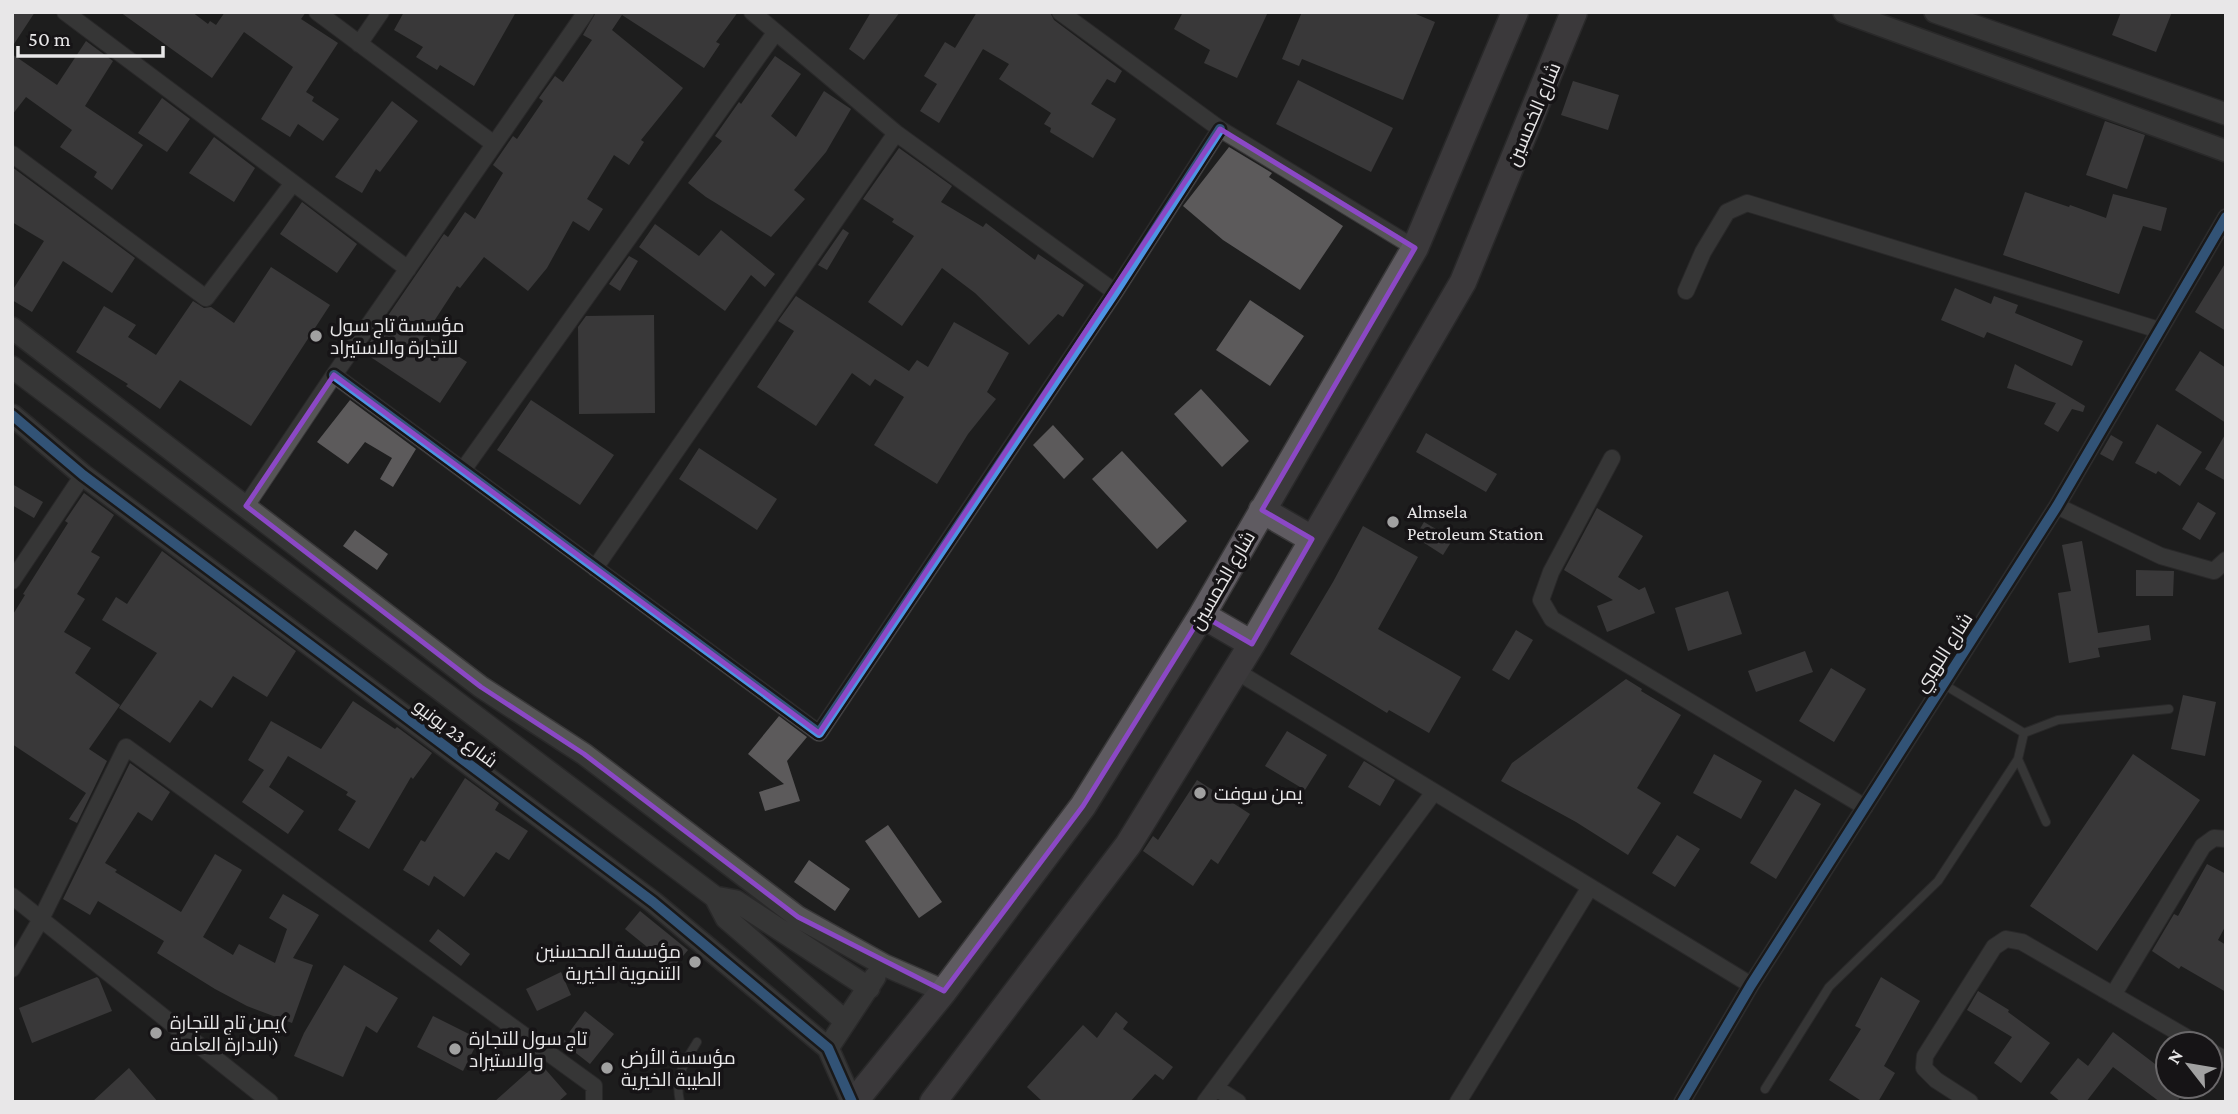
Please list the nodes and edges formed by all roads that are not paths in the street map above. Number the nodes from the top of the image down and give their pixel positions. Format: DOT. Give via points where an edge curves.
graph roads {
  1 [pos="65,12"];
  2 [pos="317,12"];
  3 [pos="381,12"];
  4 [pos="586,12"];
  5 [pos="752,12"];
  6 [pos="1060,12"];
  7 [pos="1515,12"];
  8 [pos="1844,12"];
  9 [pos="1935,12"];
  10 [pos="1576,14"];
  11 [pos="775,33"];
  12 [pos="359,44"];
  13 [pos="2226,114"];
  14 [pos="1220,129"];
  15 [pos="896,133"];
  16 [pos="494,144"];
  17 [pos="2226,151"];
  18 [pos="12,154"];
  19 [pos="293,183"];
  20 [pos="2226,217"];
  21 [pos="1415,248"];
  22 [pos="408,269"];
  23 [pos="1686,291"];
  24 [pos="1115,292"];
  25 [pos="12,328"];
  26 [pos="2159,330"];
  27 [pos="12,367"];
  28 [pos="334,375"];
  29 [pos="15,413"];
  30 [pos="1612,458"];
  31 [pos="463,470"];
  32 [pos="83,475"];
  33 [pos="246,506"];
  34 [pos="2057,506"];
  35 [pos="1262,510"];
  36 [pos="1312,539"];
  37 [pos="2226,560"];
  38 [pos="595,568"];
  39 [pos="12,581"];
  40 [pos="1202,615"];
  41 [pos="1252,644"];
  42 [pos="1236,671"];
  43 [pos="1943,684"];
  44 [pos="2169,709"];
  45 [pos="2024,733"];
  46 [pos="2018,759"];
  47 [pos="1434,792"];
  48 [pos="1865,807"];
  49 [pos="2046,822"];
  50 [pos="2226,839"];
  51 [pos="1590,887"];
  52 [pos="12,896"];
  53 [pos="715,897"];
  54 [pos="41,919"];
  55 [pos="884,965"];
  56 [pos="12,969"];
  57 [pos="1751,985"];
  58 [pos="869,988"];
  59 [pos="944,990"];
  60 [pos="2113,995"];
  61 [pos="845,1021"];
  62 [pos="2174,1030"];
  63 [pos="697,1042"];
  64 [pos="828,1048"];
  65 [pos="1216,1088"];
  66 [pos="1765,1090"];
  67 [pos="270,1102"];
  68 [pos="594,1102"];
  69 [pos="680,1102"];
  70 [pos="853,1102"];
  71 [pos="933,1102"];
  72 [pos="1205,1102"];
  73 [pos="1238,1102"];
  74 [pos="1458,1102"];
  75 [pos="1682,1102"];
  76 [pos="1970,1102"];
  1 -- 19 [label="street"];
  2 -- 12 [label="street"];
  3 -- 12 [label="street"];
  4 -- 16 [label="street"];
  5 -- 11 [label="street"];
  6 -- 14 [label="street"];
  7 -- 21 [label="main road, شارع الخمسين"];
  8 -- 17 [label="street"];
  9 -- 13 [label="street"];
  10 -- 36 [label="main road, شارع الخمسين" via="1462,282"];
  11 -- 15 [label="street"];
  11 -- 31 [label="street"];
  12 -- 16 [label="street"];
  14 -- 21 [label="street"];
  14 -- 24 [label="street"];
  15 -- 24 [label="street"];
  15 -- 38 [label="street"];
  16 -- 22 [label="street"];
  18 -- 19 [label="street" via="206,298"];
  19 -- 22 [label="street"];
  20 -- 26 [label="street, شارع اللهبي"];
  21 -- 35 [label="main road, شارع الخمسين"];
  22 -- 28 [label="street"];
  23 -- 26 [label="street" via="1727,212 1747,203"];
  24 -- 38 [label="street" via="819,733"];
  25 -- 33 [label="street"];
  26 -- 34 [label="street, شارع اللهبي"];
  27 -- 53 [label="street"];
  28 -- 31 [label="street"];
  28 -- 33 [label="street"];
  29 -- 32 [label="street, شارع 23 يونيو"];
  30 -- 48 [label="street" via="1551,572 1541,600 1552,619"];
  31 -- 38 [label="street"];
  32 -- 39 [label="street"];
  32 -- 64 [label="street, شارع 23 يونيو" via="653,902"];
  33 -- 55 [label="street" via="481,687 584,754 798,917"];
  34 -- 37 [label="street" via="2161,556 2214,571"];
  34 -- 43 [label="street, شارع اللهبي"];
  35 -- 36 [label="main road"];
  35 -- 40 [label="main road, شارع الخمسين"];
  36 -- 41 [label="main road, شارع الخمسين"];
  40 -- 41 [label="main road"];
  40 -- 59 [label="main road, شارع الخمسين" via="1083,806"];
  41 -- 42 [label="main road, شارع الخمسين"];
  42 -- 47 [label="street"];
  42 -- 71 [label="main road, شارع الخمسين" via="1128,845"];
  43 -- 45 [label="lane"];
  43 -- 48 [label="street, شارع اللهبي"];
  44 -- 45 [label="lane" via="2058,720"];
  45 -- 46 [label="lane"];
  46 -- 49 [label="lane"];
  46 -- 66 [label="lane" via="1938,881 1829,987"];
  47 -- 51 [label="street"];
  47 -- 65 [label="street"];
  48 -- 57 [label="street, شارع اللهبي"];
  50 -- 60 [label="street" via="2214,838 2203,846"];
  51 -- 57 [label="street"];
  51 -- 74 [label="street"];
  52 -- 54 [label="street"];
  53 -- 58 [label="street" via="736,901"];
  53 -- 61 [label="street" via="726,918"];
  54 -- 56 [label="street"];
  54 -- 67 [label="street"];
  54 -- 68 [label="street" via="126,747 594,1086"];
  55 -- 58 [label="street"];
  55 -- 59 [label="street"];
  57 -- 75 [label="street, شارع اللهبي"];
  58 -- 61 [label="street"];
  59 -- 70 [label="main road, شارع الخمسين"];
  60 -- 62 [label="street"];
  60 -- 76 [label="street" via="2022,942 2006,939 1994,947 1925,1056 1924,1068"];
  61 -- 64 [label="street"];
  63 -- 69 [label="lane" via="680,1070"];
  64 -- 70 [label="street, شارع 23 يونيو"];
  65 -- 72 [label="street"];
  65 -- 73 [label="street"];
}
